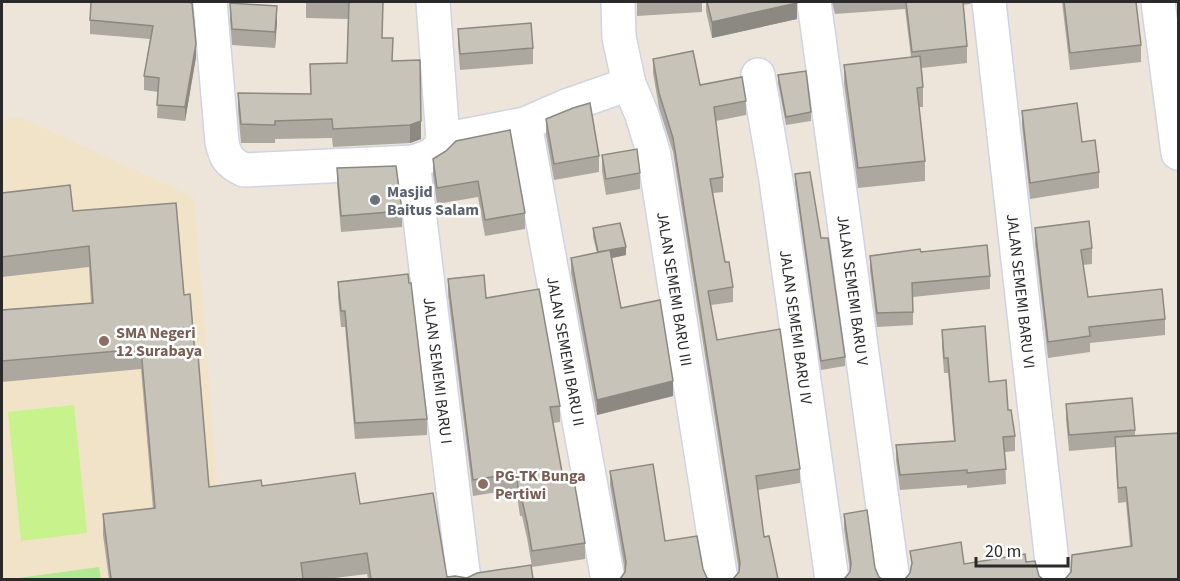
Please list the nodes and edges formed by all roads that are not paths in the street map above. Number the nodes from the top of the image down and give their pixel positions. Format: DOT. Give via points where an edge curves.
graph roads {
  1 [pos="210,2"];
  2 [pos="433,2"];
  3 [pos="618,2"];
  4 [pos="814,2"];
  5 [pos="989,2"];
  6 [pos="1158,2"];
  7 [pos="758,75"];
  8 [pos="629,84"];
  9 [pos="525,124"];
  10 [pos="443,140"];
  11 [pos="1179,153"];
  12 [pos="413,162"];
  13 [pos="464,579"];
  14 [pos="608,579"];
  15 [pos="722,579"];
  16 [pos="832,579"];
  17 [pos="893,579"];
  18 [pos="1054,579"];
  1 -- 12 [label="street" via="222,142 232,165 244,170"];
  2 -- 10 [label="street"];
  3 -- 8 [label="street, JALAN SEMEMI BARU III" via="619,37"];
  4 -- 17 [label="street, JALAN SEMEMI BARU V"];
  5 -- 18 [label="street, JALAN SEMEMI BARU VI"];
  6 -- 11 [label="street"];
  7 -- 16 [label="street, JALAN SEMEMI BARU IV"];
  8 -- 9 [label="street"];
  8 -- 15 [label="street, JALAN SEMEMI BARU III" via="654,155"];
  9 -- 10 [label="street"];
  9 -- 14 [label="street, JALAN SEMEMI BARU II"];
  10 -- 12 [label="street" via="435,153"];
  12 -- 13 [label="street, JALAN SEMEMI BARU I"];
}
